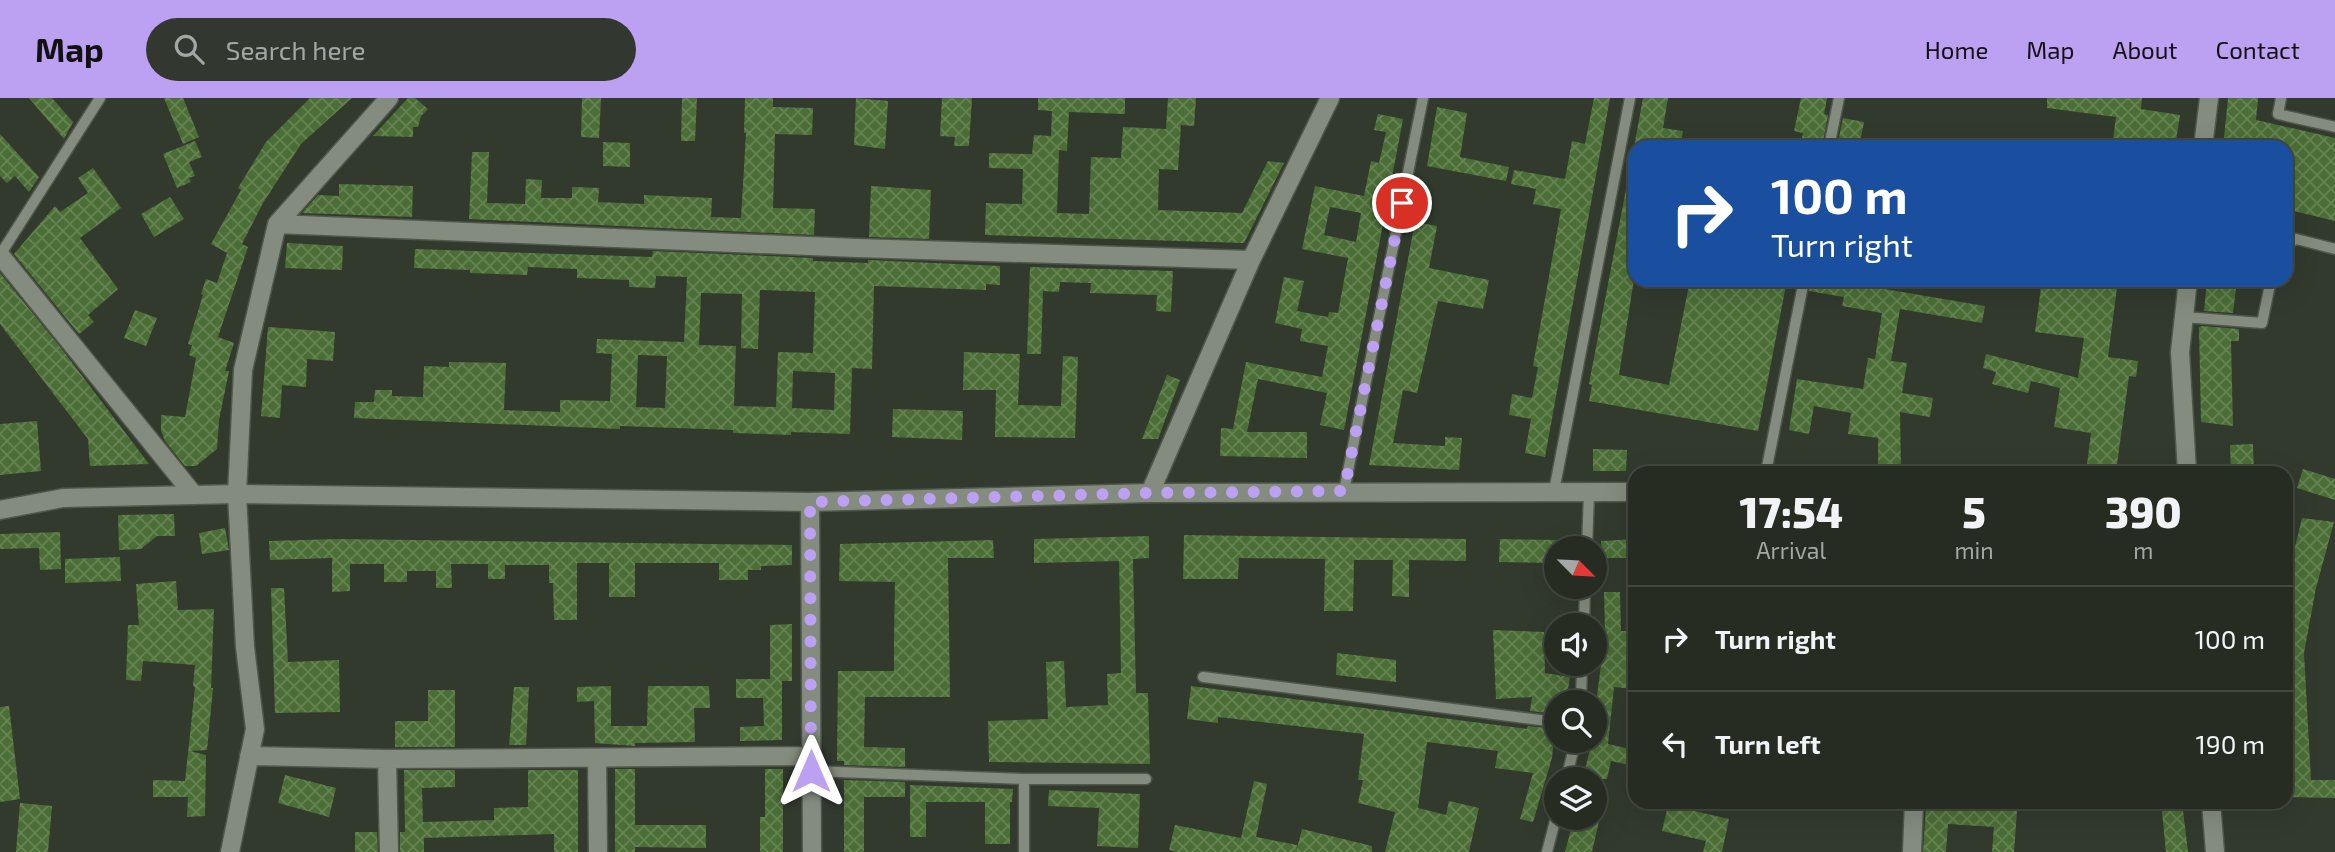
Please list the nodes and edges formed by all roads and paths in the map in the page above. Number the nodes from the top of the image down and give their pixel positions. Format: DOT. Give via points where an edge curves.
graph roads {
  1 [pos="100,98"];
  2 [pos="388,98"];
  3 [pos="1330,98"];
  4 [pos="1423,98"];
  5 [pos="1630,98"];
  6 [pos="1839,98"];
  7 [pos="2208,98"];
  8 [pos="2281,98"];
  9 [pos="2335,127"];
  10 [pos="1830,140"];
  11 [pos="2204,140"];
  12 [pos="277,224"];
  13 [pos="2293,241"];
  14 [pos="2335,248"];
  15 [pos="0,255"];
  16 [pos="1251,260"];
  17 [pos="1803,287"];
  18 [pos="2187,287"];
  19 [pos="2270,287"];
  20 [pos="2184,317"];
  21 [pos="1767,466"];
  22 [pos="2187,466"];
  23 [pos="1344,491"];
  24 [pos="1554,491"];
  25 [pos="1628,492"];
  26 [pos="1150,493"];
  27 [pos="1589,493"];
  28 [pos="237,494"];
  29 [pos="194,495"];
  30 [pos="810,502"];
  31 [pos="0,510"];
  32 [pos="1587,536"];
  33 [pos="1203,677"];
  34 [pos="1544,720"];
  35 [pos="249,756"];
  36 [pos="597,758"];
  37 [pos="387,759"];
  38 [pos="811,764"];
  39 [pos="1024,779"];
  40 [pos="1146,779"];
  41 [pos="1914,809"];
  42 [pos="2212,809"];
  43 [pos="1552,830"];
  44 [pos="230,852"];
  45 [pos="389,852"];
  46 [pos="598,852"];
  47 [pos="812,852"];
  48 [pos="1024,852"];
  49 [pos="1546,852"];
  50 [pos="1912,852"];
  51 [pos="2215,852"];
  1 -- 15 [label="lane"];
  2 -- 12 [label="street"];
  3 -- 16 [label="street"];
  4 -- 23 [label="lane"];
  5 -- 24 [label="lane"];
  6 -- 10 [label="lane"];
  7 -- 11 [label="street"];
  8 -- 9 [label="lane" via="2278,114"];
  12 -- 16 [label="street"];
  12 -- 28 [label="street" via="243,370"];
  13 -- 14 [label="lane"];
  15 -- 29 [label="street"];
  16 -- 26 [label="street"];
  17 -- 21 [label="lane"];
  18 -- 20 [label="street"];
  19 -- 20 [label="lane" via="2262,323"];
  20 -- 22 [label="street" via="2180,352"];
  23 -- 24 [label="street"];
  23 -- 26 [label="street"];
  24 -- 27 [label="street"];
  25 -- 27 [label="street"];
  26 -- 30 [label="street"];
  27 -- 32 [label="lane"];
  28 -- 29 [label="street"];
  28 -- 30 [label="street"];
  28 -- 35 [label="street" via="245,647 255,729"];
  29 -- 31 [label="street" via="63,498"];
  30 -- 38 [label="street"];
  33 -- 34 [label="lane"];
  35 -- 37 [label="street"];
  35 -- 44 [label="street"];
  36 -- 37 [label="street"];
  36 -- 38 [label="street"];
  36 -- 46 [label="street"];
  37 -- 45 [label="street"];
  38 -- 39 [label="lane"];
  38 -- 47 [label="street"];
  39 -- 40 [label="lane"];
  39 -- 48 [label="lane"];
  41 -- 50 [label="street"];
  42 -- 51 [label="street"];
  43 -- 49 [label="lane"];
}
